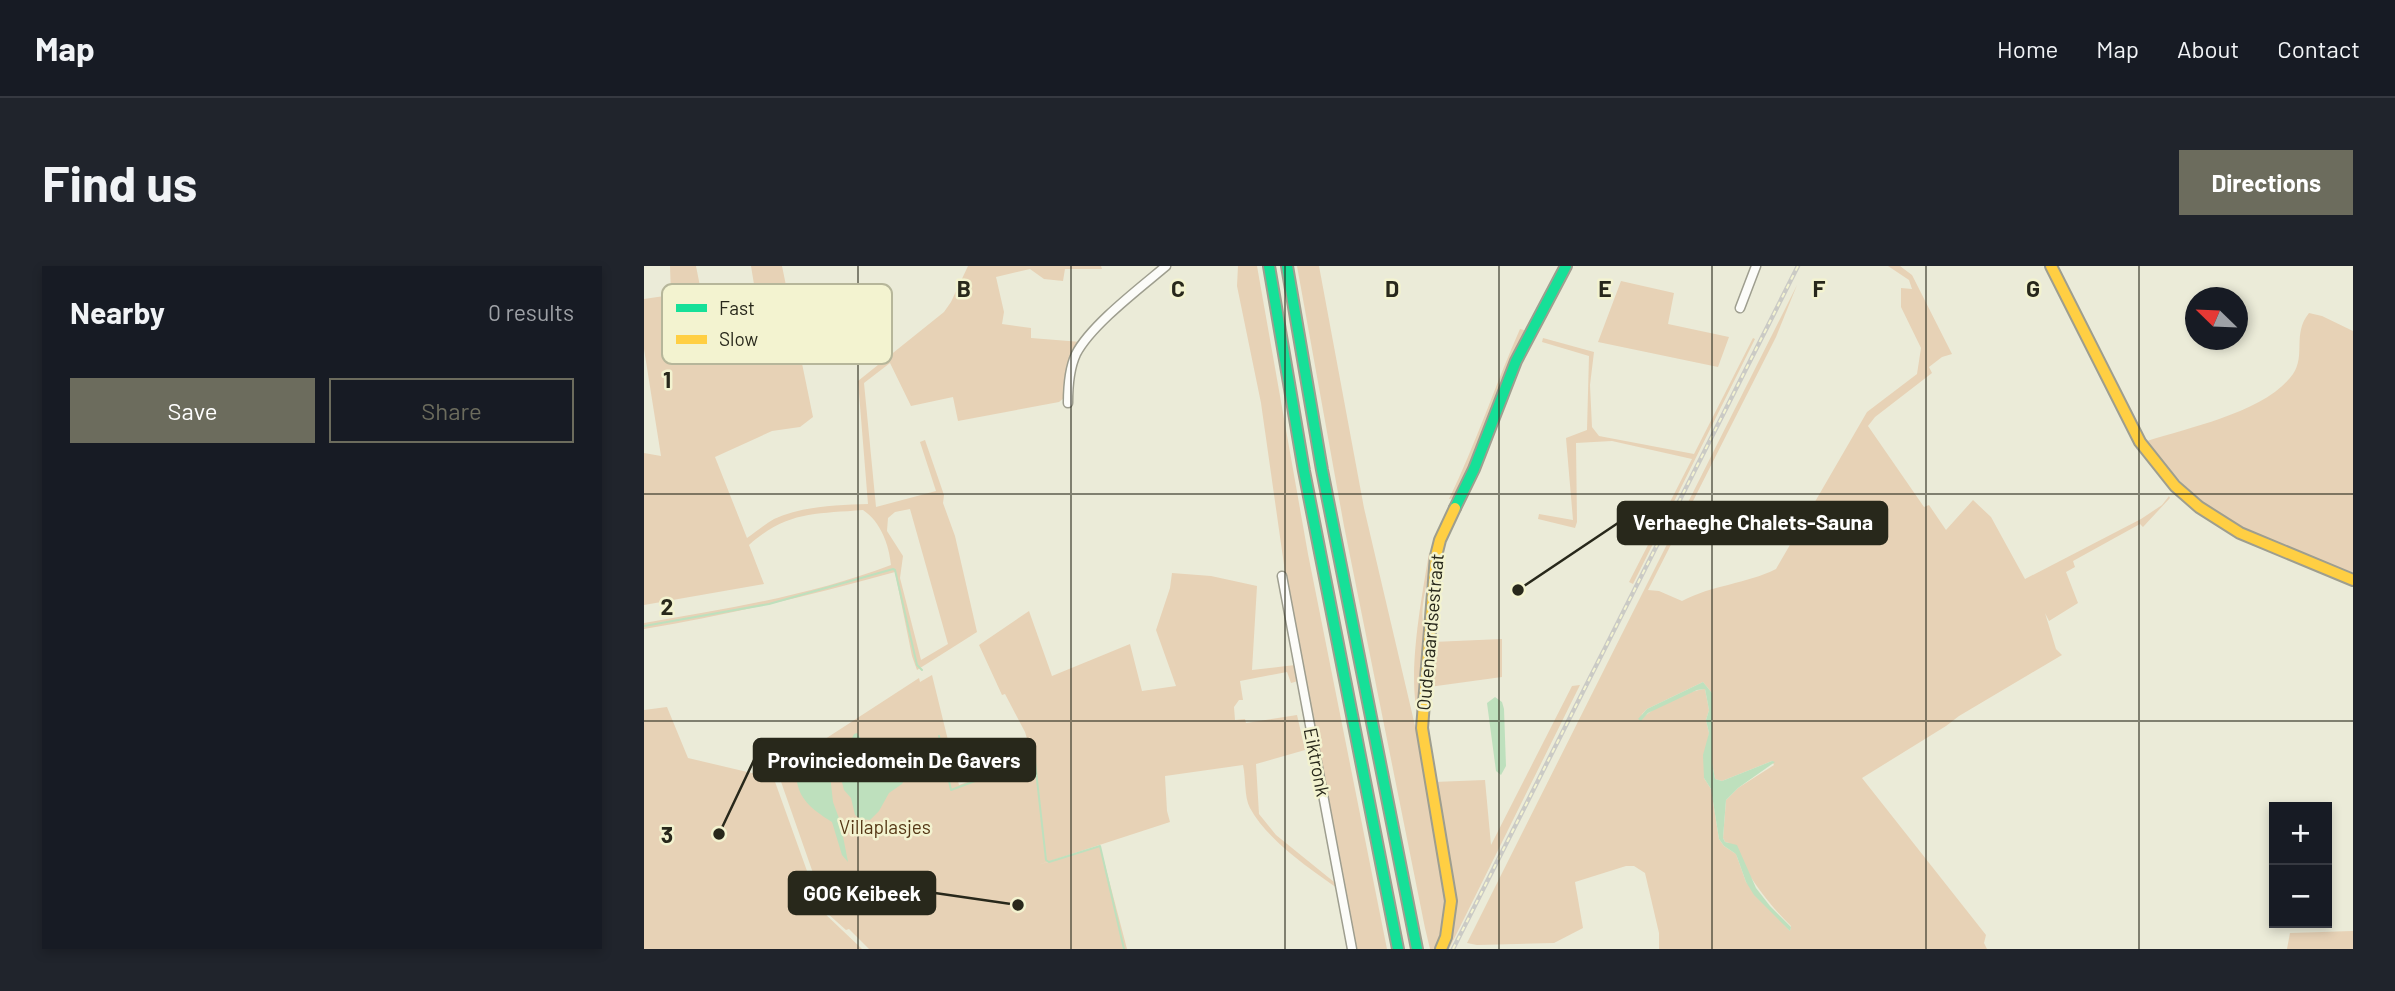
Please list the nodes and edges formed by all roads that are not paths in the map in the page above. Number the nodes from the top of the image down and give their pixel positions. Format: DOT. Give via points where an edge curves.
graph roads {
  1 [pos="1166,266"];
  2 [pos="1269,266"];
  3 [pos="1287,266"];
  4 [pos="1566,266"];
  5 [pos="1756,266"];
  6 [pos="2051,266"];
  7 [pos="1740,308"];
  8 [pos="1068,403"];
  9 [pos="1282,576"];
  10 [pos="2353,580"];
  11 [pos="1352,949"];
  12 [pos="1398,949"];
  13 [pos="1417,949"];
  14 [pos="1441,949"];
  1 -- 8 [label="street" via="1084,343 1071,368"];
  2 -- 12 [label="main road" via="1304,471"];
  3 -- 13 [label="main road" via="1322,470"];
  4 -- 14 [label="main road, Oudenaardsestraat" via="1530,331 1436,556 1422,728 1451,901"];
  5 -- 7 [label="street"];
  6 -- 10 [label="main road" via="2154,463 2189,499 2230,527"];
  9 -- 11 [label="street, Eiktronk"];
}
